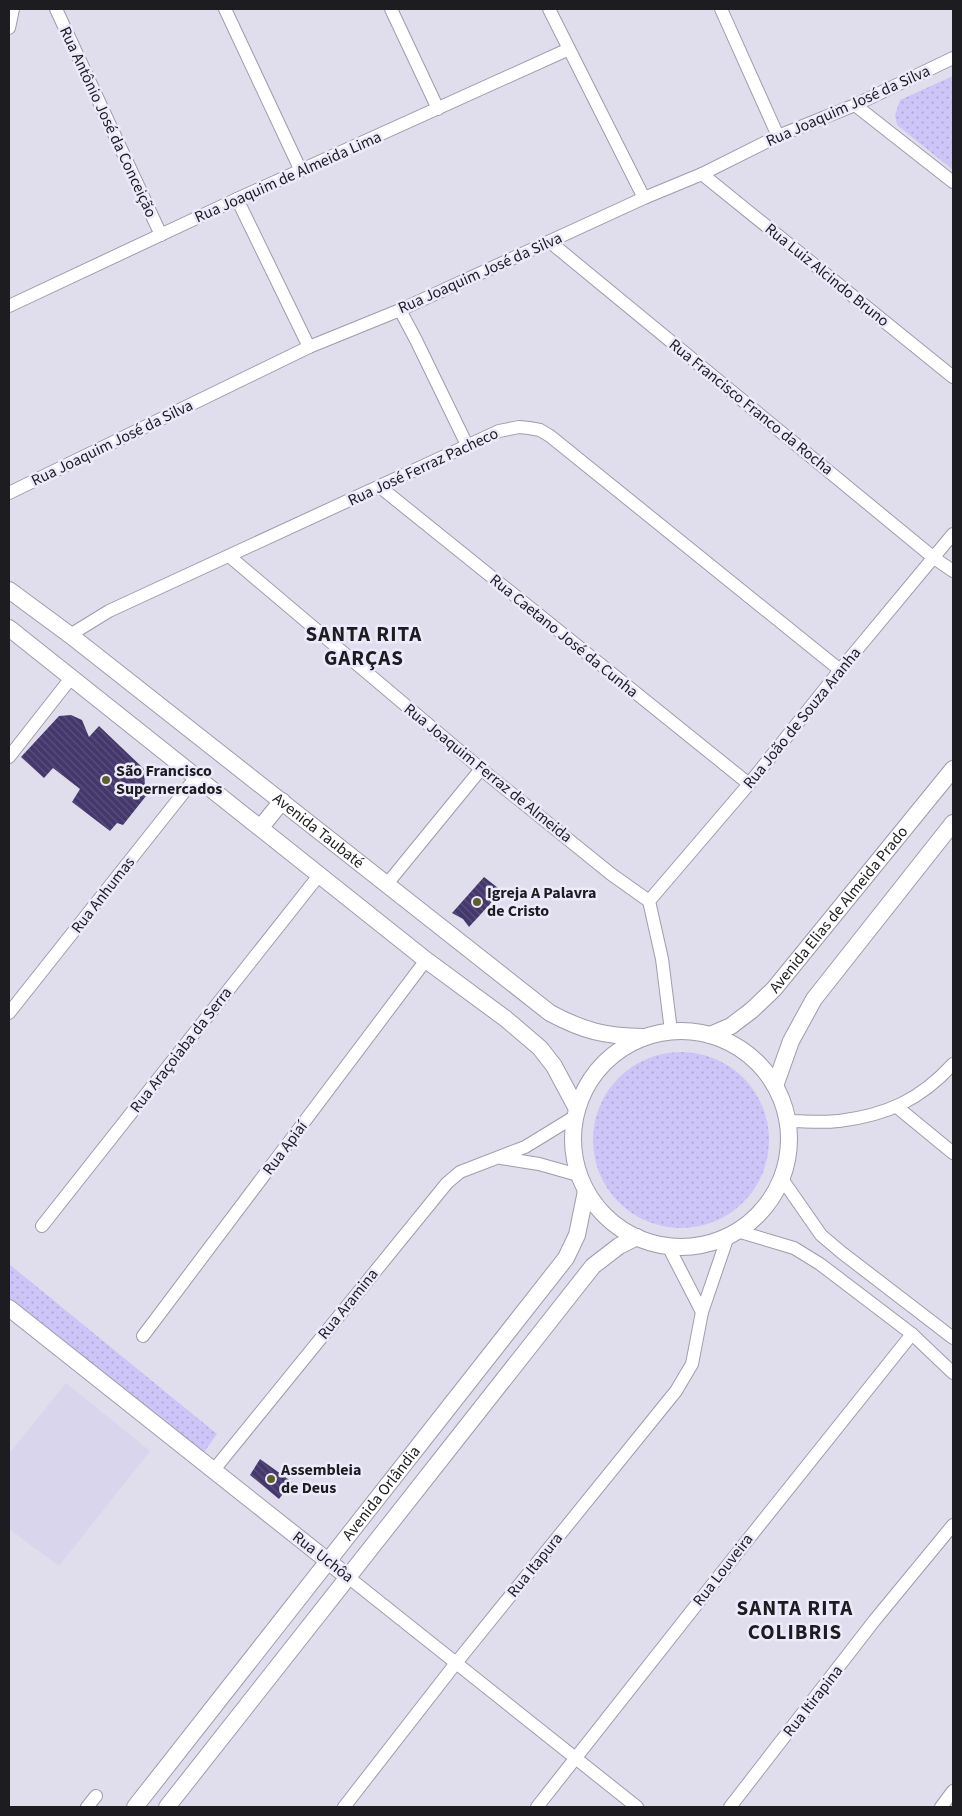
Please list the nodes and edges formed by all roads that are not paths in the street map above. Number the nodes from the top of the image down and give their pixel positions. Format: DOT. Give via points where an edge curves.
graph roads {
  1 [pos="14,9"];
  2 [pos="56,9"];
  3 [pos="225,9"];
  4 [pos="392,9"];
  5 [pos="549,9"];
  6 [pos="721,9"];
  7 [pos="9,28"];
  8 [pos="569,49"];
  9 [pos="953,58"];
  10 [pos="855,105"];
  11 [pos="438,109"];
  12 [pos="778,136"];
  13 [pos="301,172"];
  14 [pos="702,174"];
  15 [pos="953,182"];
  16 [pos="644,198"];
  17 [pos="237,199"];
  18 [pos="161,235"];
  19 [pos="550,242"];
  20 [pos="9,306"];
  21 [pos="400,310"];
  22 [pos="309,347"];
  23 [pos="953,377"];
  24 [pos="467,445"];
  25 [pos="380,487"];
  26 [pos="9,493"];
  27 [pos="953,534"];
  28 [pos="229,556"];
  29 [pos="934,558"];
  30 [pos="953,571"];
  31 [pos="9,590"];
  32 [pos="9,628"];
  33 [pos="70,635"];
  34 [pos="840,670"];
  35 [pos="70,678"];
  36 [pos="9,757"];
  37 [pos="481,769"];
  38 [pos="953,769"];
  39 [pos="196,777"];
  40 [pos="748,784"];
  41 [pos="282,802"];
  42 [pos="953,823"];
  43 [pos="261,827"];
  44 [pos="320,874"];
  45 [pos="387,884"];
  46 [pos="649,902"];
  47 [pos="426,960"];
  48 [pos="9,1013"];
  49 [pos="671,1031"];
  50 [pos="710,1035"];
  51 [pos="643,1037"];
  52 [pos="953,1064"];
  53 [pos="775,1086"];
  54 [pos="897,1107"];
  55 [pos="575,1113"];
  56 [pos="788,1121"];
  57 [pos="953,1153"];
  58 [pos="498,1158"];
  59 [pos="578,1175"];
  60 [pos="782,1179"];
  61 [pos="586,1191"];
  62 [pos="42,1226"];
  63 [pos="732,1235"];
  64 [pos="637,1237"];
  65 [pos="668,1246"];
  66 [pos="9,1308"];
  67 [pos="702,1312"];
  68 [pos="912,1334"];
  69 [pos="143,1336"];
  70 [pos="953,1338"];
  71 [pos="953,1373"];
  72 [pos="213,1471"];
  73 [pos="953,1525"];
  74 [pos="328,1561"];
  75 [pos="348,1577"];
  76 [pos="456,1663"];
  77 [pos="575,1759"];
  78 [pos="953,1791"];
  79 [pos="96,1796"];
  80 [pos="87,1807"];
  81 [pos="135,1807"];
  82 [pos="167,1807"];
  83 [pos="344,1807"];
  84 [pos="537,1807"];
  85 [pos="637,1807"];
  86 [pos="730,1807"];
  87 [pos="941,1807"];
  1 -- 7 [label="street"];
  2 -- 18 [label="street, Rua Antônio José da Conceição"];
  3 -- 13 [label="street"];
  4 -- 11 [label="street"];
  5 -- 8 [label="street"];
  6 -- 12 [label="street"];
  8 -- 11 [label="street, Rua Joaquim de Almeida Lima"];
  8 -- 16 [label="street"];
  9 -- 10 [label="street, Rua Joaquim José da Silva"];
  10 -- 12 [label="street, Rua Joaquim José da Silva"];
  10 -- 15 [label="street"];
  11 -- 13 [label="street, Rua Joaquim de Almeida Lima"];
  12 -- 14 [label="street, Rua Joaquim José da Silva"];
  13 -- 17 [label="street, Rua Joaquim de Almeida Lima"];
  14 -- 16 [label="street, Rua Joaquim José da Silva"];
  14 -- 23 [label="street, Rua Luiz Alcindo Bruno"];
  16 -- 19 [label="street, Rua Joaquim José da Silva"];
  17 -- 18 [label="street, Rua Joaquim de Almeida Lima"];
  17 -- 22 [label="street"];
  18 -- 20 [label="street, Rua Joaquim de Almeida Lima"];
  19 -- 21 [label="street, Rua Joaquim José da Silva"];
  19 -- 29 [label="street, Rua Francisco Franco da Rocha"];
  21 -- 22 [label="street, Rua Joaquim José da Silva"];
  21 -- 24 [label="street"];
  22 -- 26 [label="street, Rua Joaquim José da Silva"];
  24 -- 25 [label="street, Rua José Ferraz Pacheco"];
  24 -- 34 [label="street, Rua José Ferraz Pacheco" via="499,431 519,427 540,430"];
  25 -- 28 [label="street, Rua José Ferraz Pacheco"];
  25 -- 40 [label="street, Rua Caetano José da Cunha"];
  27 -- 29 [label="street, Rua João de Souza Aranha"];
  28 -- 33 [label="street, Rua José Ferraz Pacheco" via="110,611"];
  28 -- 37 [label="street, Rua Joaquim Ferraz de Almeida"];
  29 -- 30 [label="street, Rua Francisco Franco da Rocha"];
  29 -- 34 [label="street, Rua João de Souza Aranha"];
  31 -- 33 [label="street, Avenida Taubaté"];
  32 -- 35 [label="street, Avenida Taubaté"];
  33 -- 41 [label="street, Avenida Taubaté"];
  34 -- 40 [label="street, Rua João de Souza Aranha"];
  35 -- 36 [label="street"];
  35 -- 39 [label="street, Avenida Taubaté"];
  37 -- 45 [label="street"];
  37 -- 46 [label="street, Rua Joaquim Ferraz de Almeida"];
  38 -- 50 [label="street, Avenida Elias de Almeida Prado" via="774,989 732,1026"];
  39 -- 43 [label="street, Avenida Taubaté"];
  39 -- 48 [label="street, Rua Anhumas"];
  40 -- 46 [label="street, Rua João de Souza Aranha"];
  41 -- 43 [label="street"];
  41 -- 45 [label="street, Avenida Taubaté"];
  42 -- 53 [label="street" via="814,999 791,1041"];
  43 -- 44 [label="street, Avenida Taubaté"];
  44 -- 47 [label="street, Avenida Taubaté"];
  44 -- 62 [label="street, Rua Araçoiaba da Serra"];
  45 -- 51 [label="street, Avenida Taubaté" via="550,1013 595,1032"];
  46 -- 49 [label="street" via="662,959"];
  47 -- 55 [label="street, Avenida Taubaté" via="540,1048 554,1066"];
  47 -- 69 [label="street, Rua Apiaí"];
  49 -- 50 [label="street"];
  49 -- 51 [label="street"];
  50 -- 53 [label="street" via="746,1052 766,1071"];
  51 -- 55 [label="street" via="615,1052 594,1074"];
  52 -- 54 [label="street" via="939,1080"];
  53 -- 56 [label="street"];
  54 -- 56 [label="street" via="837,1121"];
  54 -- 57 [label="street"];
  55 -- 58 [label="street, Rua Aramina" via="533,1142"];
  55 -- 59 [label="street" via="573,1149"];
  56 -- 60 [label="street" via="789,1148"];
  58 -- 59 [label="street, Rua Aramina" via="539,1164"];
  58 -- 72 [label="street, Rua Aramina" via="460,1172 447,1183"];
  59 -- 61 [label="street"];
  60 -- 63 [label="street" via="758,1215"];
  60 -- 70 [label="street" via="821,1235"];
  61 -- 64 [label="street" via="609,1220"];
  61 -- 74 [label="street, Avenida Orlândia" via="577,1234 566,1258"];
  63 -- 65 [label="street" via="700,1245"];
  63 -- 67 [label="street, Rua Itapura"];
  63 -- 68 [label="street" via="794,1248"];
  64 -- 65 [label="street"];
  64 -- 75 [label="street, Avenida Orlândia" via="614,1249 594,1266"];
  65 -- 67 [label="street"];
  66 -- 72 [label="street, Rua Uchôa"];
  67 -- 76 [label="street, Rua Itapura" via="692,1364 676,1390"];
  68 -- 71 [label="street"];
  68 -- 77 [label="street, Rua Louveira"];
  72 -- 74 [label="street, Rua Uchôa"];
  73 -- 86 [label="street, Rua Itirapina"];
  74 -- 75 [label="street, Rua Uchôa"];
  74 -- 81 [label="street, Avenida Orlândia"];
  75 -- 76 [label="street, Rua Uchôa"];
  75 -- 82 [label="street, Avenida Orlândia"];
  76 -- 77 [label="street, Rua Uchôa"];
  76 -- 83 [label="street, Rua Itapura"];
  77 -- 84 [label="street, Rua Louveira"];
  77 -- 85 [label="street, Rua Uchôa"];
  78 -- 87 [label="street"];
  79 -- 80 [label="street"];
}
